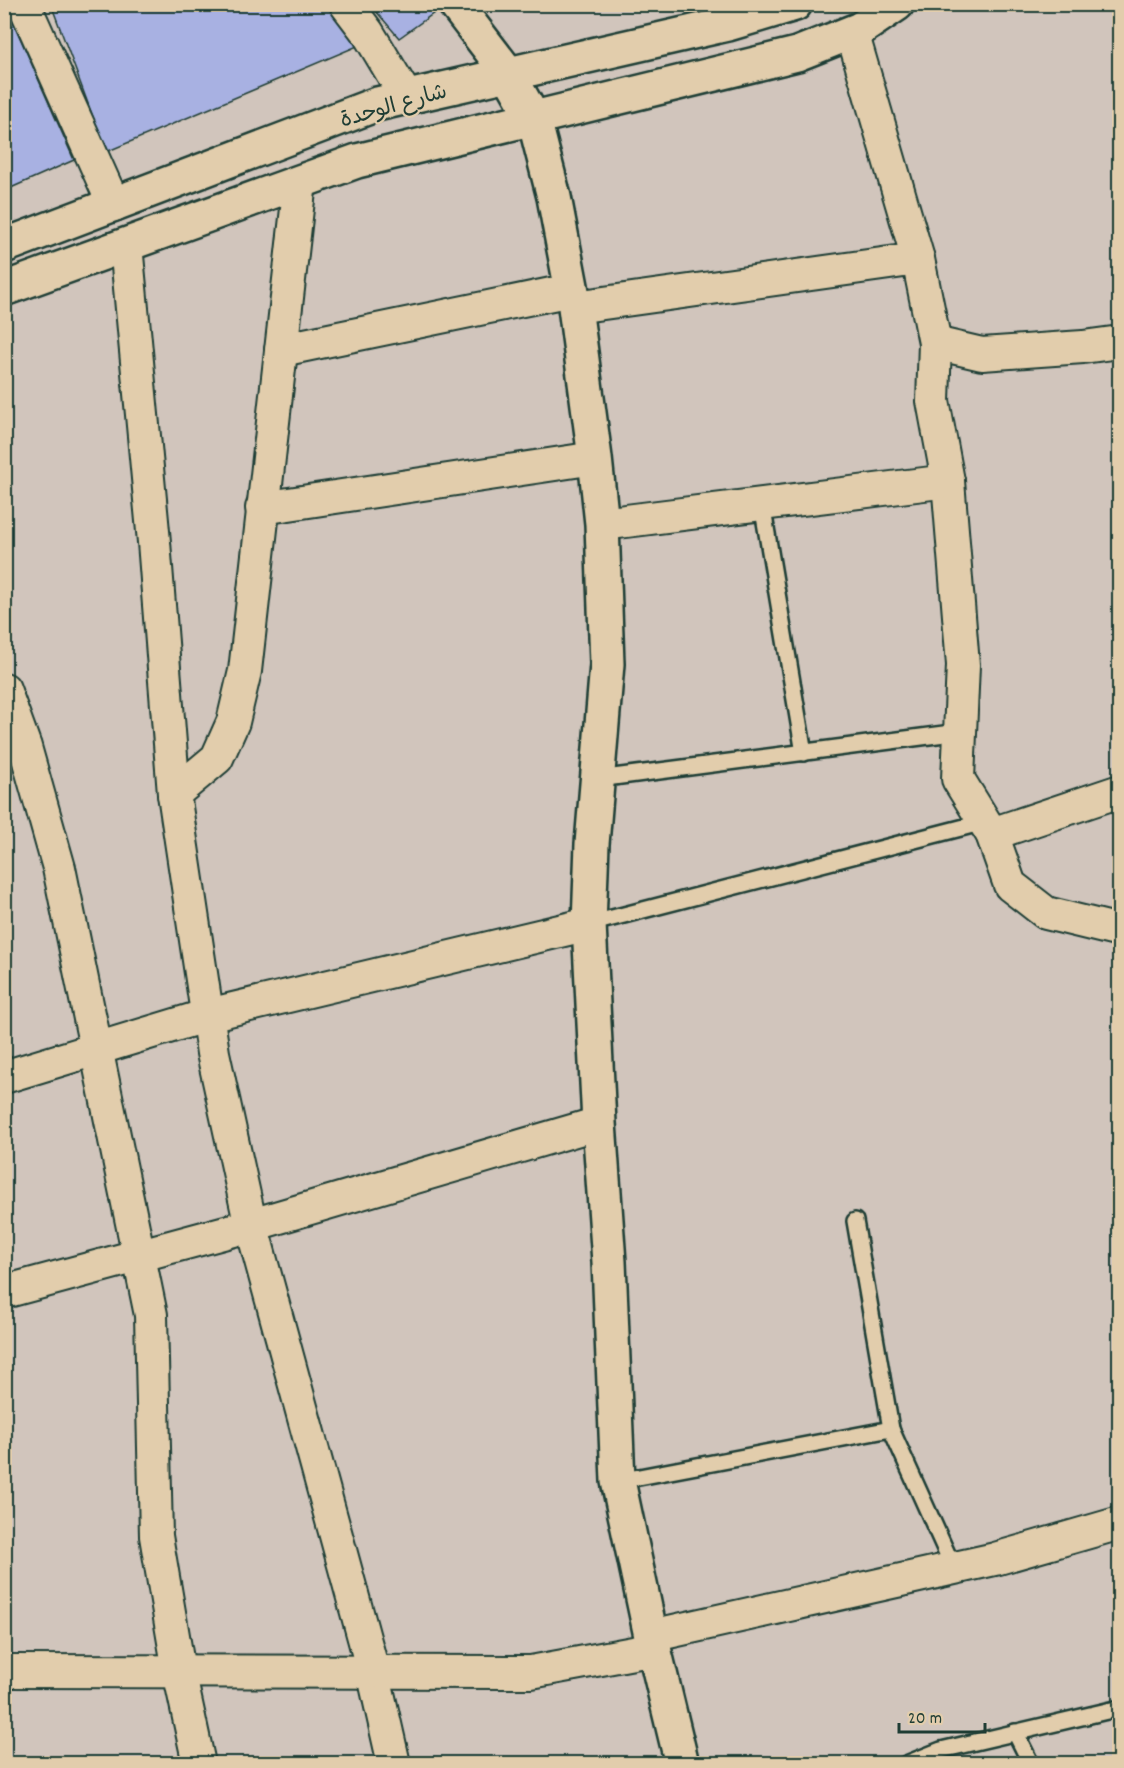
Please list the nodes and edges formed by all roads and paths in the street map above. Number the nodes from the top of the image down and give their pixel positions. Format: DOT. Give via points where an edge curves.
graph roads {
  1 [pos="24,4"];
  2 [pos="346,4"];
  3 [pos="455,4"];
  4 [pos="795,4"];
  5 [pos="897,4"];
  6 [pos="723,14"];
  7 [pos="852,32"];
  8 [pos="508,73"];
  9 [pos="407,98"];
  10 [pos="534,119"];
  11 [pos="300,182"];
  12 [pos="114,205"];
  13 [pos="126,245"];
  14 [pos="4,246"];
  15 [pos="918,258"];
  16 [pos="4,289"];
  17 [pos="573,298"];
  18 [pos="1119,342"];
  19 [pos="935,343"];
  20 [pos="281,350"];
  21 [pos="595,458"];
  22 [pos="948,481"];
  23 [pos="762,504"];
  24 [pos="262,508"];
  25 [pos="602,524"];
  26 [pos="4,689"];
  27 [pos="960,732"];
  28 [pos="804,753"];
  29 [pos="598,779"];
  30 [pos="1119,791"];
  31 [pos="174,795"];
  32 [pos="988,828"];
  33 [pos="589,924"];
  34 [pos="1119,930"];
  35 [pos="208,1015"];
  36 [pos="96,1048"];
  37 [pos="4,1077"];
  38 [pos="599,1123"];
  39 [pos="855,1221"];
  40 [pos="252,1225"];
  41 [pos="139,1256"];
  42 [pos="4,1292"];
  43 [pos="891,1429"];
  44 [pos="618,1481"];
  45 [pos="1119,1523"];
  46 [pos="954,1569"];
  47 [pos="653,1642"];
  48 [pos="4,1671"];
  49 [pos="179,1671"];
  50 [pos="373,1671"];
  51 [pos="1119,1708"];
  52 [pos="1015,1732"];
  53 [pos="199,1764"];
  54 [pos="394,1764"];
  55 [pos="682,1764"];
  56 [pos="906,1764"];
  57 [pos="1031,1764"];
  1 -- 12 [label="street"];
  2 -- 9 [label="street"];
  3 -- 8 [label="street"];
  4 -- 6 [label="street, شارع الوحدة"];
  5 -- 7 [label="street"];
  6 -- 8 [label="street, شارع الوحدة"];
  7 -- 10 [label="street" via="796,54"];
  7 -- 15 [label="street"];
  8 -- 9 [label="street, شارع الوحدة"];
  8 -- 10 [label="street"];
  9 -- 12 [label="street, شارع الوحدة" via="377,104"];
  10 -- 11 [label="street" via="357,162"];
  10 -- 17 [label="street"];
  11 -- 13 [label="street"];
  11 -- 20 [label="street"];
  12 -- 14 [label="street, شارع الوحدة"];
  13 -- 16 [label="street"];
  13 -- 31 [label="street"];
  15 -- 17 [label="street"];
  15 -- 19 [label="street"];
  17 -- 20 [label="street"];
  17 -- 21 [label="street"];
  18 -- 19 [label="street" via="982,354"];
  19 -- 22 [label="street" via="933,401"];
  20 -- 24 [label="street"];
  21 -- 24 [label="street"];
  21 -- 25 [label="street"];
  22 -- 23 [label="street"];
  22 -- 27 [label="street" via="963,665"];
  23 -- 25 [label="street"];
  23 -- 28 [label="lane"];
  24 -- 31 [label="street" via="245,671 233,722 218,758"];
  25 -- 29 [label="street" via="607,664"];
  26 -- 36 [label="street" via="25,747 59,868"];
  27 -- 28 [label="lane"];
  27 -- 32 [label="street" via="958,779"];
  28 -- 29 [label="lane"];
  29 -- 33 [label="street"];
  30 -- 32 [label="street"];
  31 -- 35 [label="street"];
  32 -- 33 [label="lane"];
  32 -- 34 [label="street" via="1010,885 1046,913"];
  33 -- 35 [label="street"];
  33 -- 38 [label="street"];
  35 -- 36 [label="street"];
  35 -- 40 [label="street"];
  36 -- 37 [label="street"];
  36 -- 41 [label="street"];
  38 -- 40 [label="street"];
  38 -- 44 [label="street"];
  39 -- 43 [label="lane"];
  40 -- 41 [label="street"];
  40 -- 50 [label="street"];
  41 -- 42 [label="street"];
  41 -- 49 [label="street" via="151,1316 156,1536"];
  43 -- 44 [label="lane"];
  43 -- 46 [label="lane"];
  44 -- 47 [label="street"];
  45 -- 46 [label="street"];
  46 -- 47 [label="street"];
  47 -- 50 [label="street" via="531,1672"];
  47 -- 55 [label="street"];
  48 -- 49 [label="street"];
  49 -- 50 [label="street"];
  49 -- 53 [label="street"];
  50 -- 54 [label="street"];
  51 -- 52 [label="lane"];
  52 -- 56 [label="lane" via="940,1750"];
  52 -- 57 [label="lane"];
}
